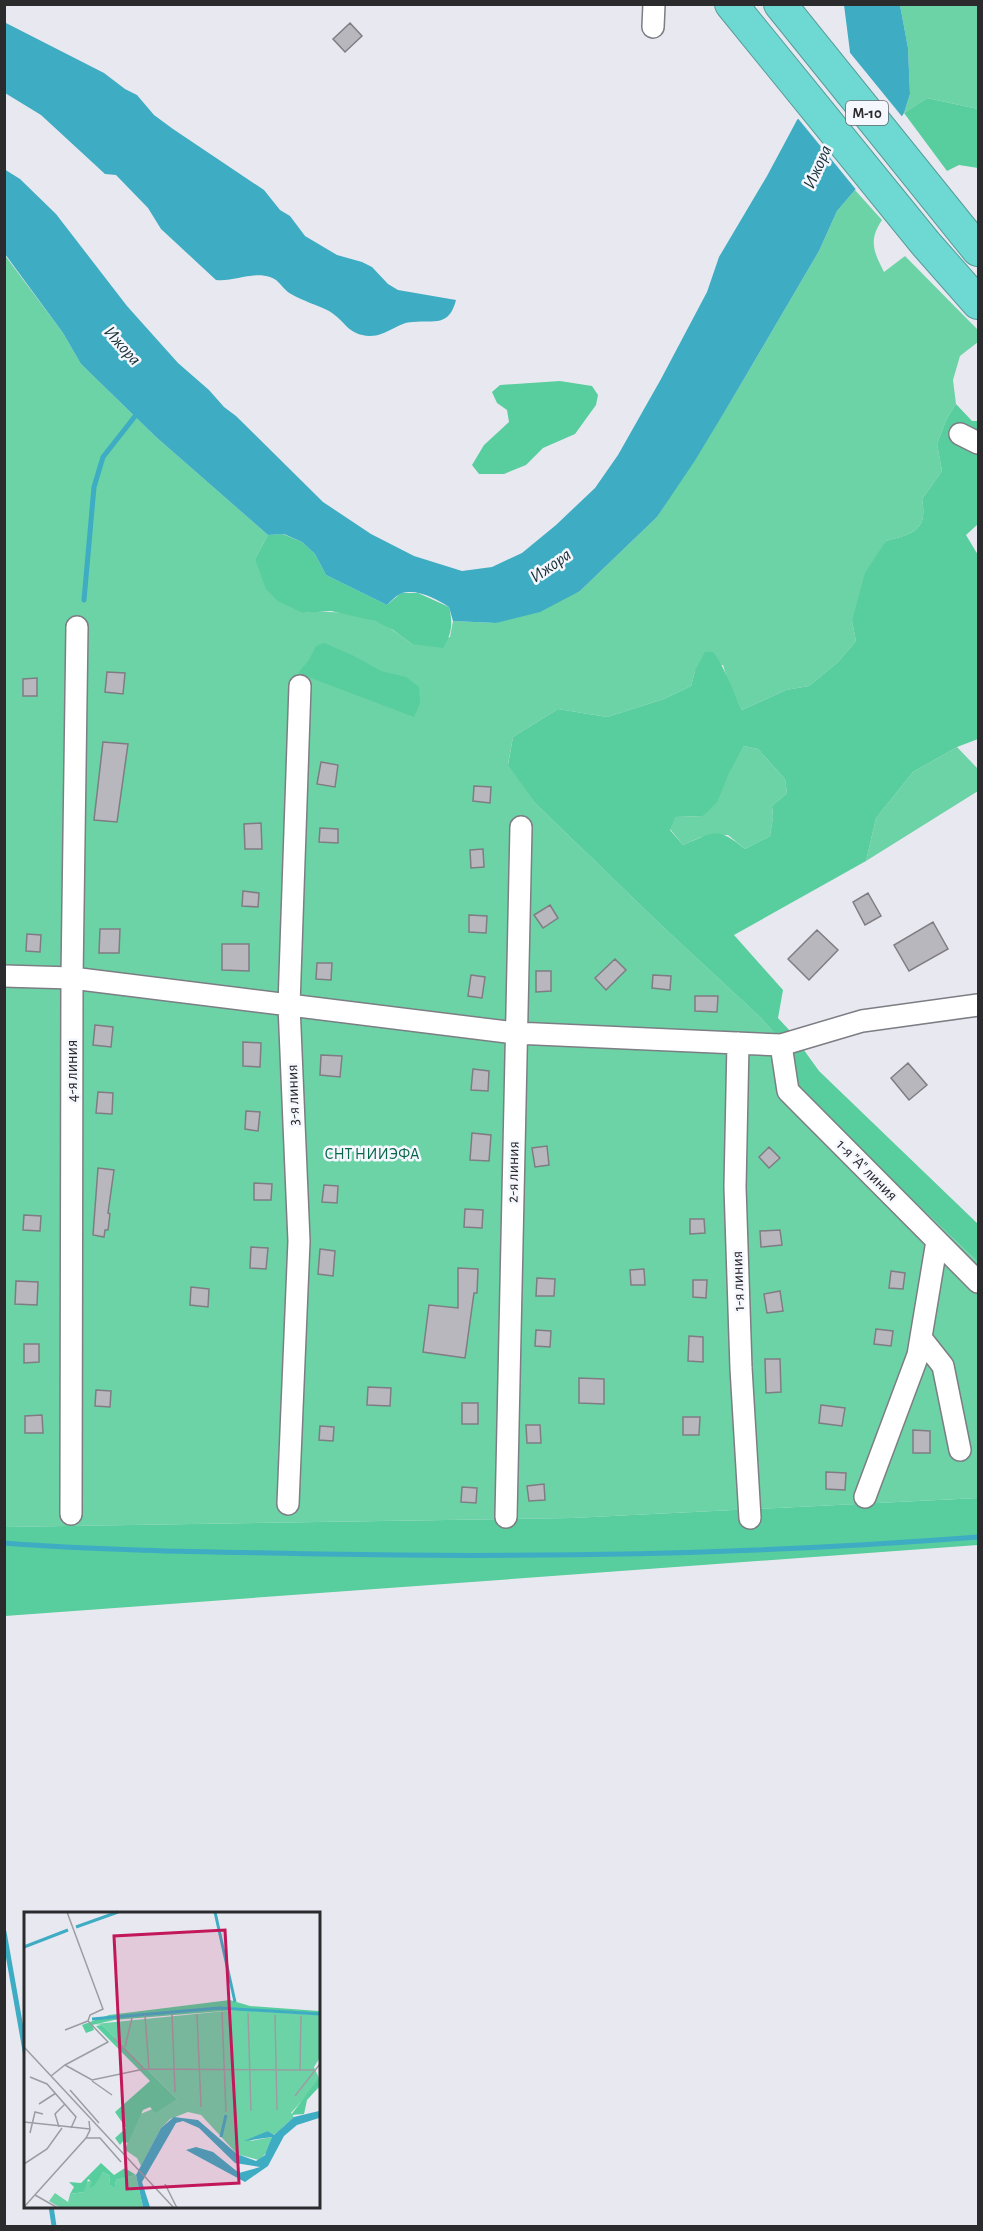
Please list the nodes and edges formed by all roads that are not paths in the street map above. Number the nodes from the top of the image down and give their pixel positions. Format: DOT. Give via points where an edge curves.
graph roads {
  1 [pos="654,4"];
  2 [pos="731,4"];
  3 [pos="780,4"];
  4 [pos="653,27"];
  5 [pos="978,250"];
  6 [pos="978,303"];
  7 [pos="77,627"];
  8 [pos="300,686"];
  9 [pos="521,827"];
  10 [pos="4,976"];
  11 [pos="72,978"];
  12 [pos="289,1005"];
  13 [pos="978,1005"];
  14 [pos="515,1033"];
  15 [pos="738,1043"];
  16 [pos="781,1045"];
  17 [pos="937,1241"];
  18 [pos="978,1282"];
  19 [pos="921,1338"];
  20 [pos="960,1450"];
  21 [pos="866,1497"];
  22 [pos="288,1504"];
  23 [pos="71,1514"];
  24 [pos="506,1517"];
  25 [pos="750,1518"];
  1 -- 4 [label="street"];
  2 -- 6 [label="highway, М-10"];
  3 -- 5 [label="highway, М-10"];
  7 -- 11 [label="street, 4-я линия"];
  8 -- 12 [label="street, 3-я линия"];
  9 -- 14 [label="street, 2-я линия"];
  10 -- 11 [label="street"];
  11 -- 12 [label="street"];
  11 -- 23 [label="street, 4-я линия"];
  12 -- 14 [label="street"];
  12 -- 22 [label="street, 3-я линия" via="299,1241"];
  13 -- 16 [label="street" via="862,1021"];
  14 -- 15 [label="street"];
  14 -- 24 [label="street, 2-я линия"];
  15 -- 16 [label="street"];
  15 -- 25 [label="street, 1-я линия" via="735,1187"];
  16 -- 17 [label="street, 1-я \"А\" линия" via="788,1091"];
  17 -- 18 [label="street, 1-я \"А\" линия"];
  17 -- 19 [label="street"];
  19 -- 20 [label="street" via="943,1366"];
  19 -- 21 [label="street"];
}
